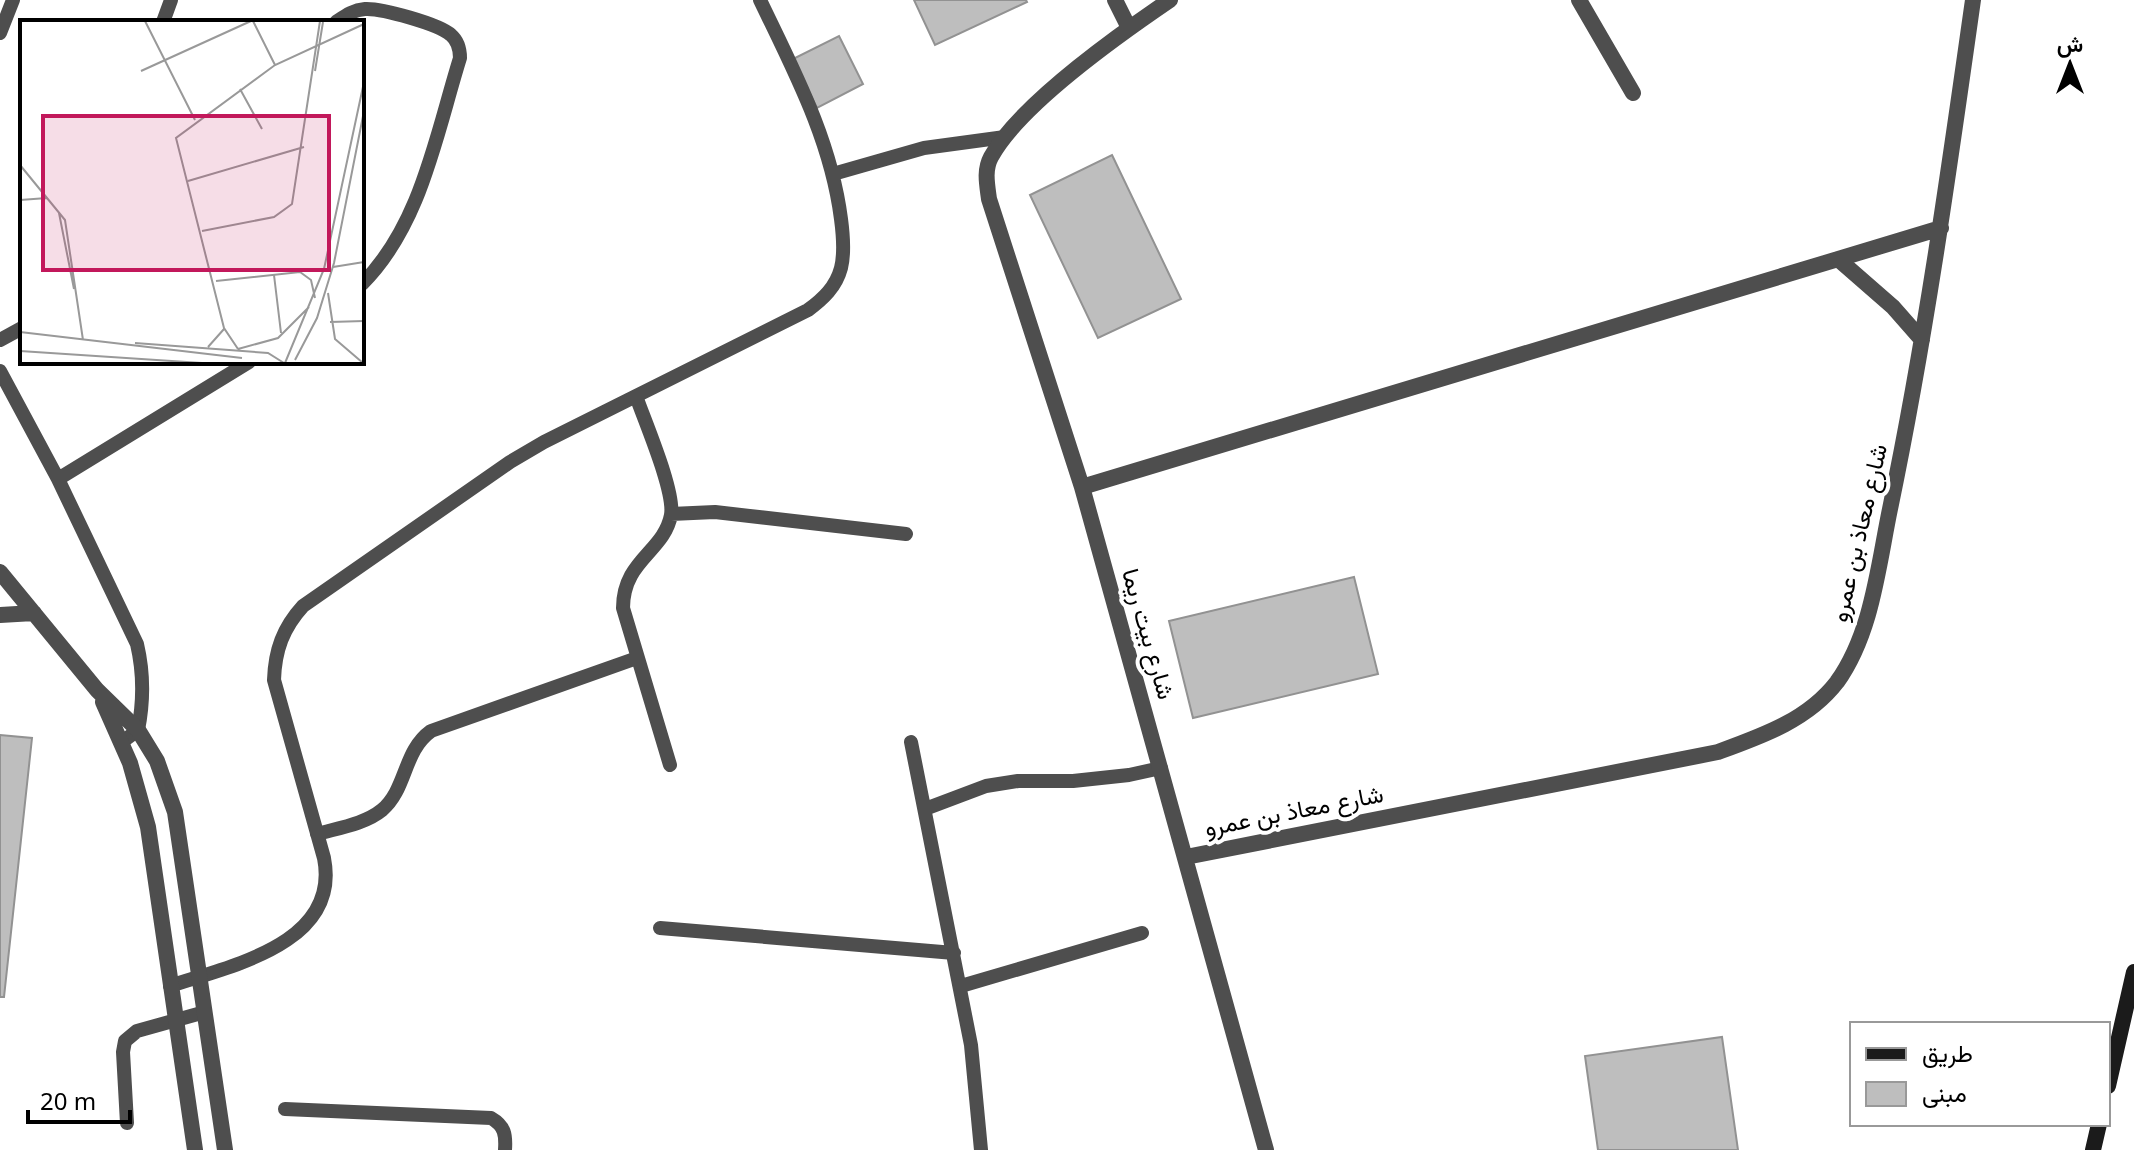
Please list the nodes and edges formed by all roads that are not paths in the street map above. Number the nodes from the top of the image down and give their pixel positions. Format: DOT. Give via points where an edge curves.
graph roads {
  1 [pos="13,0"];
  2 [pos="171,0"];
  3 [pos="760,0"];
  4 [pos="1115,0"];
  5 [pos="1170,0"];
  6 [pos="1579,0"];
  7 [pos="1973,0"];
  8 [pos="164,20"];
  9 [pos="339,20"];
  10 [pos="1129,28"];
  11 [pos="0,33"];
  12 [pos="1633,93"];
  13 [pos="1005,137"];
  14 [pos="833,174"];
  15 [pos="1941,228"];
  16 [pos="1838,259"];
  17 [pos="364,282"];
  18 [pos="20,329"];
  19 [pos="0,340"];
  20 [pos="1922,340"];
  21 [pos="246,364"];
  22 [pos="0,371"];
  23 [pos="636,396"];
  24 [pos="58,479"];
  25 [pos="1082,487"];
  26 [pos="671,514"];
  27 [pos="906,534"];
  28 [pos="0,572"];
  29 [pos="34,613"];
  30 [pos="0,615"];
  31 [pos="637,658"];
  32 [pos="97,690"];
  33 [pos="138,730"];
  34 [pos="122,742"];
  35 [pos="911,742"];
  36 [pos="670,765"];
  37 [pos="1161,768"];
  38 [pos="925,809"];
  39 [pos="317,834"];
  40 [pos="1186,857"];
  41 [pos="660,928"];
  42 [pos="1142,933"];
  43 [pos="954,953"];
  44 [pos="2134,972"];
  45 [pos="200,977"];
  46 [pos="170,986"];
  47 [pos="961,986"];
  48 [pos="205,1012"];
  49 [pos="175,1020"];
  50 [pos="2110,1077"];
  51 [pos="285,1109"];
  52 [pos="127,1123"];
  53 [pos="2099,1126"];
  54 [pos="195,1150"];
  55 [pos="225,1150"];
  56 [pos="505,1150"];
  57 [pos="981,1150"];
  58 [pos="1266,1150"];
  59 [pos="2093,1150"];
  1 -- 11 [label="lane"];
  2 -- 8 [label="lane"];
  3 -- 14 [label="lane" via="816,118"];
  4 -- 10 [label="street"];
  5 -- 10 [label="street, شارع بيت ريما"];
  6 -- 12 [label="street"];
  7 -- 15 [label="street, شارع معاذ بن عمرو"];
  9 -- 17 [label="lane" via="364,9 381,11 449,33 460,58 409,217 393,247"];
  10 -- 13 [label="street, شارع بيت ريما" via="1053,89"];
  13 -- 14 [label="lane" via="924,148"];
  13 -- 25 [label="street, شارع بيت ريما" via="990,159 989,199"];
  14 -- 23 [label="lane" via="844,250 838,277 822,299"];
  15 -- 16 [label="street"];
  15 -- 20 [label="street, شارع معاذ بن عمرو"];
  16 -- 20 [label="street"];
  16 -- 25 [label="street"];
  18 -- 19 [label="lane"];
  20 -- 40 [label="street, شارع معاذ بن عمرو" via="1868,614 1853,656 1835,683 1785,726 1718,752"];
  21 -- 24 [label="lane"];
  22 -- 24 [label="lane"];
  23 -- 26 [label="lane"];
  23 -- 39 [label="lane" via="510,462 289,621 280,640 274,680"];
  24 -- 33 [label="lane" via="137,644 143,687"];
  25 -- 37 [label="street, شارع بيت ريما"];
  26 -- 27 [label="lane" via="715,512"];
  26 -- 31 [label="lane" via="663,533 632,571 623,595"];
  28 -- 29 [label="street"];
  29 -- 30 [label="street"];
  29 -- 32 [label="street"];
  31 -- 36 [label="lane"];
  31 -- 39 [label="lane" via="431,731 411,752 384,809"];
  32 -- 33 [label="street"];
  32 -- 34 [label="street"];
  33 -- 34 [label="lane"];
  33 -- 45 [label="street" via="157,761 175,812"];
  34 -- 46 [label="street" via="148,827"];
  35 -- 38 [label="lane"];
  37 -- 38 [label="lane" via="1115,777 986,786"];
  37 -- 40 [label="street, شارع بيت ريما"];
  38 -- 43 [label="lane"];
  39 -- 45 [label="lane" via="327,873 311,916 259,958"];
  40 -- 58 [label="street, شارع بيت ريما"];
  41 -- 43 [label="lane"];
  42 -- 47 [label="lane"];
  43 -- 47 [label="lane"];
  44 -- 50 [label="main road"];
  45 -- 46 [label="lane"];
  45 -- 48 [label="street"];
  46 -- 49 [label="street"];
  47 -- 57 [label="lane"];
  48 -- 49 [label="lane"];
  48 -- 55 [label="street"];
  49 -- 52 [label="lane" via="137,1031 125,1041"];
  49 -- 54 [label="street"];
  51 -- 56 [label="lane" via="491,1118 503,1128"];
  53 -- 59 [label="main road"];
}
